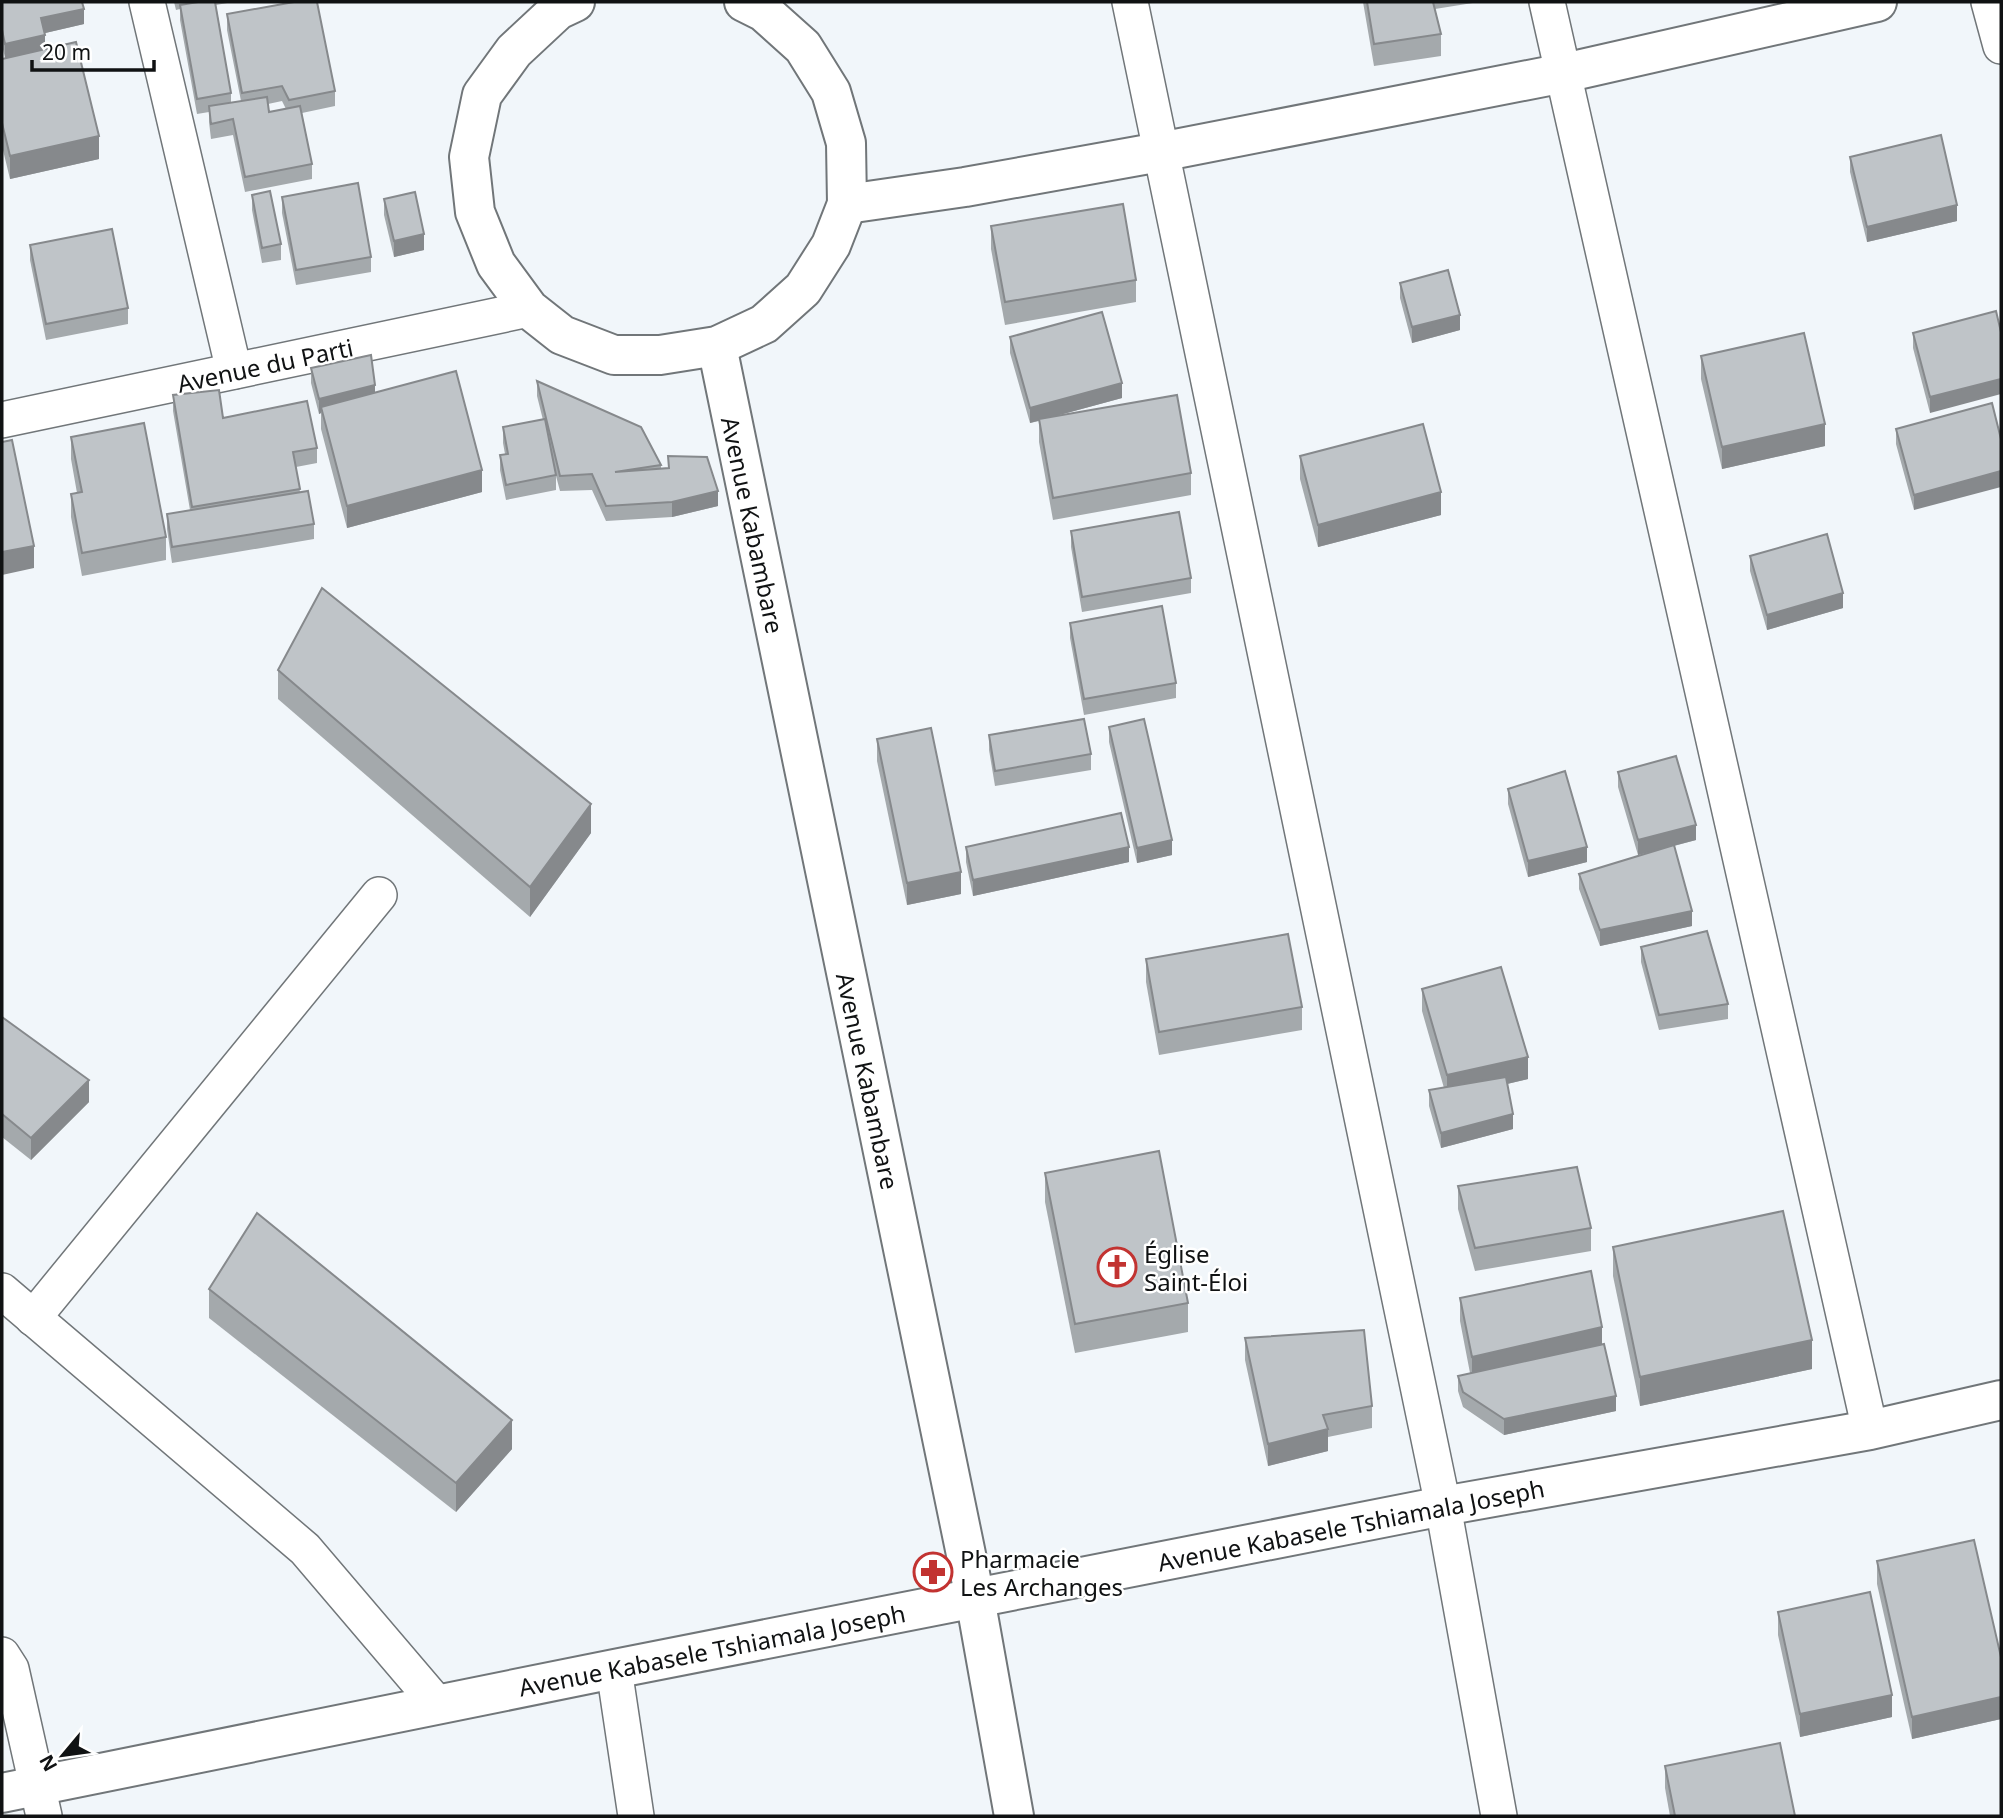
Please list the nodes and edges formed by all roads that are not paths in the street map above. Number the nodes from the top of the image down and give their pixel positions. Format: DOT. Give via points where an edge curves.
graph roads {
  1 [pos="147,2"];
  2 [pos="575,2"];
  3 [pos="744,2"];
  4 [pos="1130,2"];
  5 [pos="1548,2"];
  6 [pos="1877,2"];
  7 [pos="1989,2"];
  8 [pos="2001,46"];
  9 [pos="1564,73"];
  10 [pos="1160,152"];
  11 [pos="847,204"];
  12 [pos="529,309"];
  13 [pos="717,346"];
  14 [pos="234,371"];
  15 [pos="2,420"];
  16 [pos="379,895"];
  17 [pos="2,1291"];
  18 [pos="33,1318"];
  19 [pos="2001,1400"];
  20 [pos="1870,1430"];
  21 [pos="1443,1506"];
  22 [pos="975,1598"];
  23 [pos="2,1655"];
  24 [pos="614,1669"];
  25 [pos="438,1705"];
  26 [pos="28,1799"];
  27 [pos="636,1816"];
  28 [pos="1014,1816"];
  29 [pos="1499,1816"];
  1 -- 14 [label="street"];
  2 -- 12 [label="main road" via="558,10 514,51 482,94 468,157 475,212 496,264"];
  3 -- 11 [label="main road" via="764,12 803,47 831,92 846,143"];
  4 -- 10 [label="street"];
  5 -- 9 [label="street"];
  6 -- 9 [label="main road"];
  7 -- 8 [label="street"];
  9 -- 10 [label="main road"];
  9 -- 20 [label="street"];
  10 -- 11 [label="main road"];
  10 -- 21 [label="street"];
  11 -- 13 [label="main road" via="831,245 803,289 764,324"];
  12 -- 13 [label="main road" via="562,335 614,355 660,355"];
  12 -- 14 [label="street, Avenue du Parti"];
  13 -- 22 [label="main road, Avenue Kabambare"];
  14 -- 15 [label="street, Avenue du Parti"];
  16 -- 18 [label="street"];
  17 -- 18 [label="street"];
  18 -- 25 [label="street" via="305,1549"];
  19 -- 20 [label="main road, Avenue Kabasele Tshiamala Joseph"];
  20 -- 21 [label="main road, Avenue Kabasele Tshiamala Joseph"];
  21 -- 22 [label="main road, Avenue Kabasele Tshiamala Joseph"];
  21 -- 29 [label="street"];
  22 -- 24 [label="main road, Avenue Kabasele Tshiamala Joseph"];
  22 -- 28 [label="main road, Avenue Kabambare"];
  23 -- 26 [label="street" via="11,1669"];
  24 -- 25 [label="main road, Avenue Kabasele Tshiamala Joseph"];
  24 -- 27 [label="street"];
  25 -- 26 [label="main road, Avenue Kabasele Tshiamala Joseph"];
}
